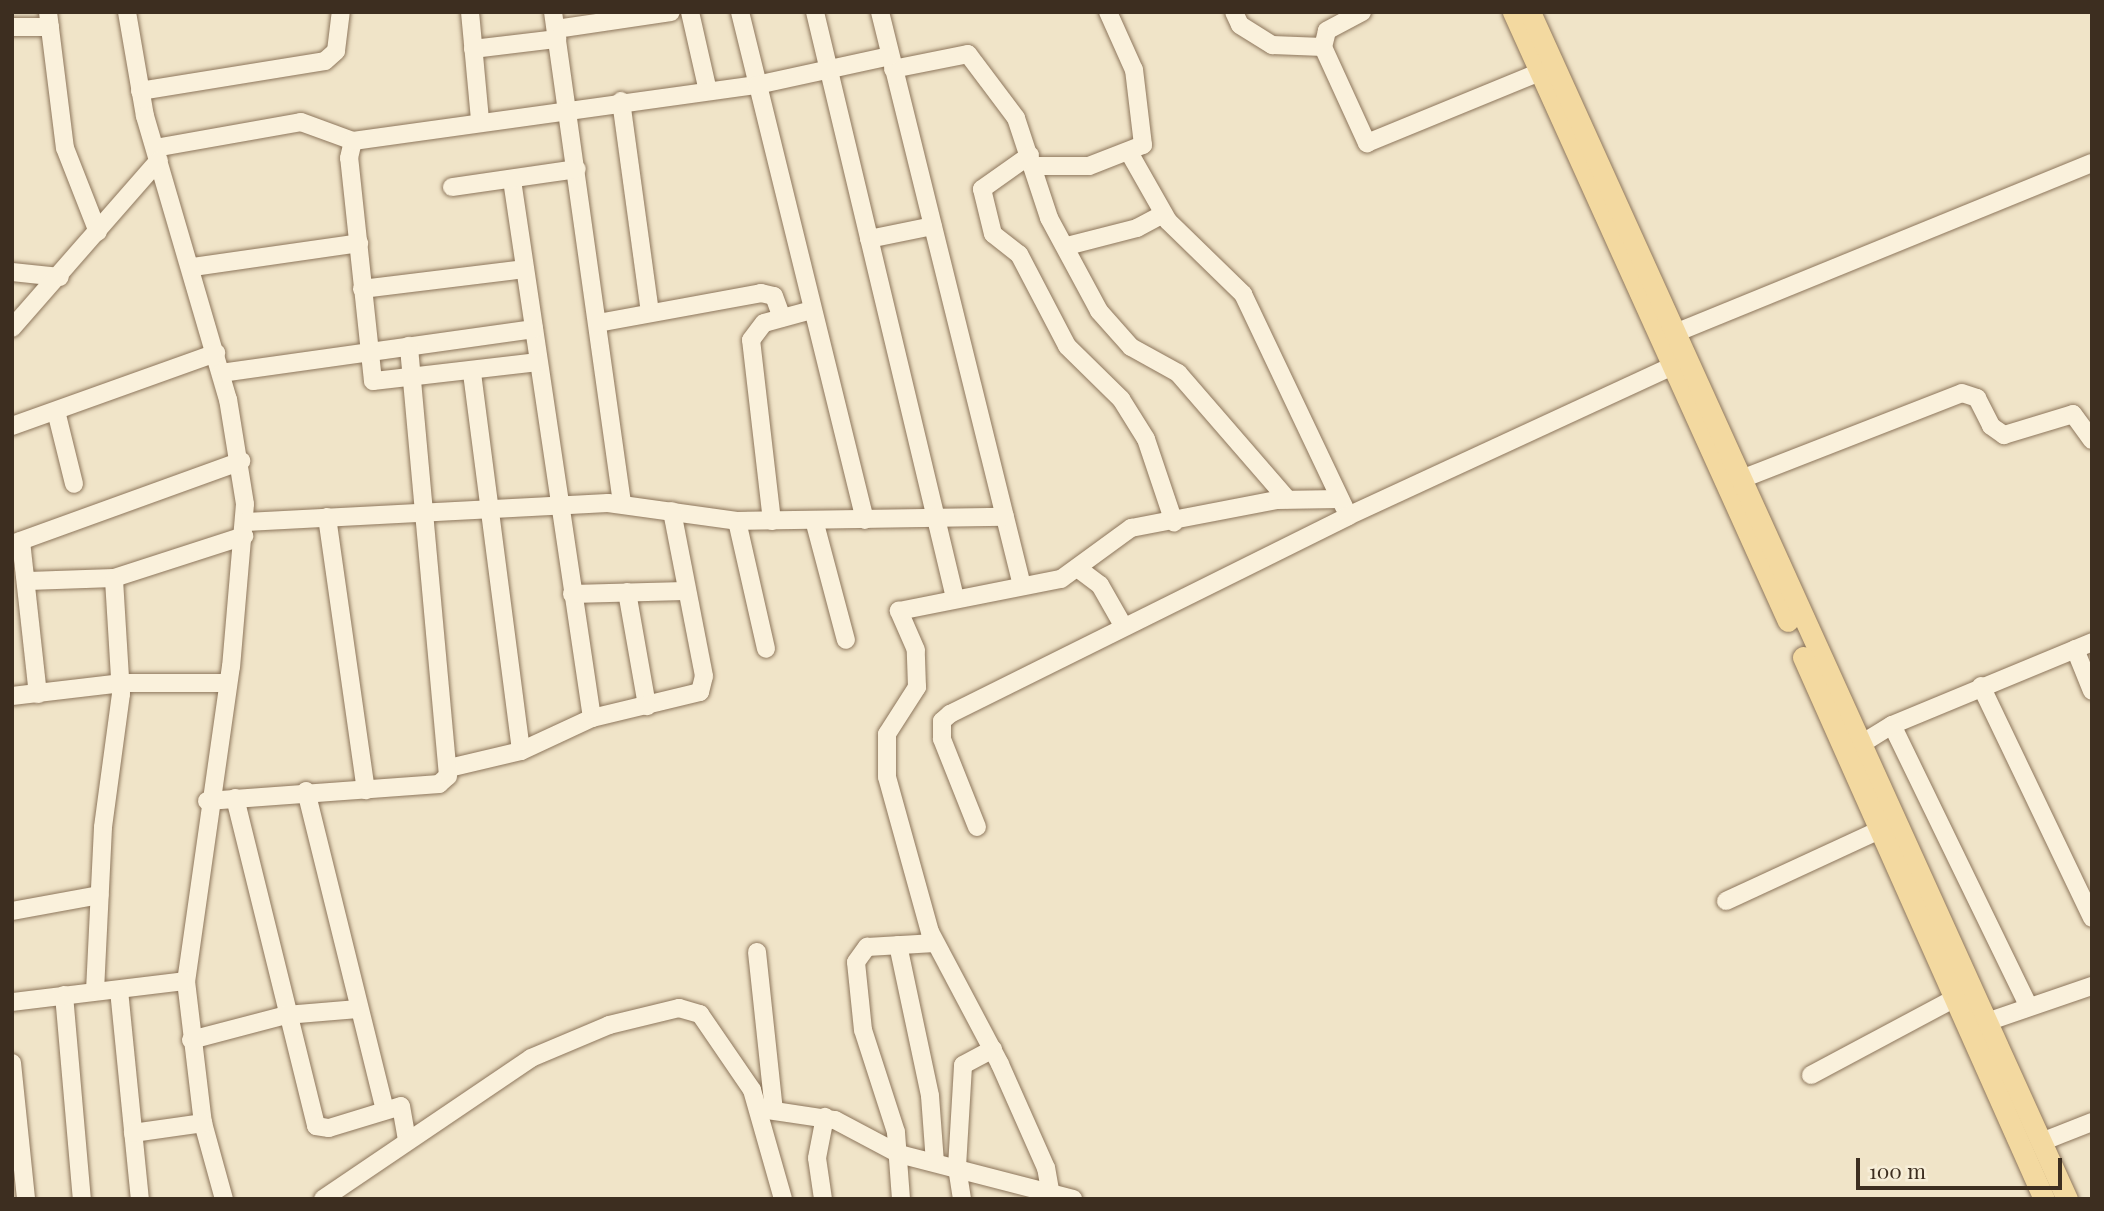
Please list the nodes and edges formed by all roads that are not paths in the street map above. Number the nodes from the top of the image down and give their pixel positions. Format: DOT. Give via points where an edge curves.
graph roads {
  1 [pos="127,12"];
  2 [pos="341,12"];
  3 [pos="470,12"];
  4 [pos="671,12"];
  5 [pos="690,12"];
  6 [pos="740,12"];
  7 [pos="815,12"];
  8 [pos="880,12"];
  9 [pos="1108,12"];
  10 [pos="1234,12"];
  11 [pos="1362,12"];
  12 [pos="1513,12"];
  13 [pos="1530,12"];
  14 [pos="49,20"];
  15 [pos="12,27"];
  16 [pos="555,27"];
  17 [pos="1323,47"];
  18 [pos="473,49"];
  19 [pos="892,62"];
  20 [pos="828,69"];
  21 [pos="1540,72"];
  22 [pos="757,85"];
  23 [pos="708,90"];
  24 [pos="140,91"];
  25 [pos="621,101"];
  26 [pos="569,106"];
  27 [pos="480,120"];
  28 [pos="354,141"];
  29 [pos="157,154"];
  30 [pos="1130,154"];
  31 [pos="1032,161"];
  32 [pos="2092,163"];
  33 [pos="577,169"];
  34 [pos="512,180"];
  35 [pos="452,187"];
  36 [pos="1601,188"];
  37 [pos="1163,214"];
  38 [pos="933,226"];
  39 [pos="98,232"];
  40 [pos="869,239"];
  41 [pos="359,243"];
  42 [pos="1066,246"];
  43 [pos="193,267"];
  44 [pos="524,269"];
  45 [pos="12,272"];
  46 [pos="60,277"];
  47 [pos="362,289"];
  48 [pos="813,310"];
  49 [pos="650,312"];
  50 [pos="782,318"];
  51 [pos="598,323"];
  52 [pos="12,328"];
  53 [pos="534,329"];
  54 [pos="1668,336"];
  55 [pos="409,346"];
  56 [pos="216,353"];
  57 [pos="366,353"];
  58 [pos="538,362"];
  59 [pos="1679,363"];
  60 [pos="221,373"];
  61 [pos="472,373"];
  62 [pos="412,381"];
  63 [pos="55,411"];
  64 [pos="12,426"];
  65 [pos="2092,440"];
  66 [pos="241,461"];
  67 [pos="1740,480"];
  68 [pos="74,484"];
  69 [pos="1287,499"];
  70 [pos="1340,499"];
  71 [pos="622,503"];
  72 [pos="557,504"];
  73 [pos="492,508"];
  74 [pos="420,511"];
  75 [pos="672,511"];
  76 [pos="1348,516"];
  77 [pos="327,517"];
  78 [pos="1005,517"];
  79 [pos="814,520"];
  80 [pos="865,520"];
  81 [pos="939,520"];
  82 [pos="737,521"];
  83 [pos="772,521"];
  84 [pos="1174,522"];
  85 [pos="245,529"];
  86 [pos="17,542"];
  87 [pos="1080,570"];
  88 [pos="114,578"];
  89 [pos="28,581"];
  90 [pos="1022,586"];
  91 [pos="685,591"];
  92 [pos="626,592"];
  93 [pos="572,594"];
  94 [pos="955,598"];
  95 [pos="1124,627"];
  96 [pos="846,640"];
  97 [pos="2083,646"];
  98 [pos="766,649"];
  99 [pos="122,683"];
  100 [pos="228,683"];
  101 [pos="1981,686"];
  102 [pos="2092,691"];
  103 [pos="38,694"];
  104 [pos="12,696"];
  105 [pos="648,706"];
  106 [pos="592,718"];
  107 [pos="1892,725"];
  108 [pos="1852,750"];
  109 [pos="521,751"];
  110 [pos="449,768"];
  111 [pos="366,790"];
  112 [pos="306,791"];
  113 [pos="235,799"];
  114 [pos="207,802"];
  115 [pos="977,827"];
  116 [pos="1880,830"];
  117 [pos="2084,884"];
  118 [pos="100,895"];
  119 [pos="1726,901"];
  120 [pos="13,905"];
  121 [pos="2092,918"];
  122 [pos="935,943"];
  123 [pos="898,945"];
  124 [pos="757,952"];
  125 [pos="186,981"];
  126 [pos="2092,986"];
  127 [pos="119,990"];
  128 [pos="95,992"];
  129 [pos="65,995"];
  130 [pos="1957,997"];
  131 [pos="12,1002"];
  132 [pos="2028,1005"];
  133 [pos="358,1009"];
  134 [pos="286,1015"];
  135 [pos="1979,1024"];
  136 [pos="191,1040"];
  137 [pos="993,1049"];
  138 [pos="12,1063"];
  139 [pos="1811,1075"];
  140 [pos="384,1107"];
  141 [pos="768,1109"];
  142 [pos="825,1117"];
  143 [pos="2092,1122"];
  144 [pos="203,1123"];
  145 [pos="133,1133"];
  146 [pos="407,1140"];
  147 [pos="2040,1142"];
  148 [pos="899,1154"];
  149 [pos="935,1162"];
  150 [pos="957,1167"];
  151 [pos="1050,1190"];
  152 [pos="1027,1191"];
  153 [pos="26,1199"];
  154 [pos="82,1199"];
  155 [pos="140,1199"];
  156 [pos="225,1199"];
  157 [pos="323,1199"];
  158 [pos="783,1199"];
  159 [pos="822,1199"];
  160 [pos="901,1199"];
  161 [pos="962,1199"];
  162 [pos="1073,1199"];
  163 [pos="2044,1199"];
  164 [pos="2067,1199"];
  1 -- 24 [label="street"];
  2 -- 24 [label="street" via="336,51 325,61"];
  3 -- 18 [label="street"];
  4 -- 16 [label="street"];
  5 -- 23 [label="street"];
  6 -- 22 [label="street"];
  7 -- 20 [label="street"];
  8 -- 19 [label="street"];
  9 -- 30 [label="street" via="1136,80 1145,138"];
  10 -- 17 [label="street" via="1240,25 1272,45"];
  11 -- 17 [label="street" via="1327,31"];
  12 -- 21 [label="main road"];
  13 -- 36 [label="main road"];
  14 -- 15 [label="street"];
  14 -- 39 [label="street" via="65,148"];
  16 -- 18 [label="street"];
  16 -- 26 [label="street"];
  17 -- 21 [label="street" via="1367,143"];
  18 -- 27 [label="street"];
  19 -- 20 [label="street"];
  19 -- 31 [label="street" via="968,54 1010,108"];
  19 -- 38 [label="street"];
  20 -- 22 [label="street"];
  20 -- 40 [label="street"];
  21 -- 36 [label="main road"];
  22 -- 23 [label="street"];
  22 -- 48 [label="street"];
  23 -- 25 [label="street"];
  24 -- 29 [label="street"];
  25 -- 26 [label="street"];
  25 -- 49 [label="street"];
  26 -- 27 [label="street"];
  26 -- 33 [label="street"];
  27 -- 28 [label="street"];
  28 -- 29 [label="street" via="301,122"];
  28 -- 41 [label="street" via="349,158"];
  29 -- 39 [label="street"];
  29 -- 43 [label="street"];
  30 -- 31 [label="street" via="1089,166"];
  30 -- 37 [label="street"];
  31 -- 42 [label="street" via="1049,218"];
  31 -- 84 [label="street" via="982,189 993,234 1019,254 1067,346 1121,398 1146,439"];
  32 -- 54 [label="street"];
  33 -- 34 [label="street"];
  33 -- 51 [label="street"];
  34 -- 35 [label="street"];
  34 -- 44 [label="street"];
  36 -- 54 [label="main road"];
  37 -- 42 [label="street" via="1137,228"];
  37 -- 70 [label="street" via="1243,294"];
  38 -- 40 [label="street"];
  38 -- 78 [label="street"];
  39 -- 46 [label="street"];
  40 -- 81 [label="street"];
  41 -- 43 [label="street"];
  41 -- 47 [label="street"];
  42 -- 69 [label="street" via="1099,311 1121,339 1178,373"];
  43 -- 56 [label="street"];
  44 -- 47 [label="street"];
  44 -- 53 [label="street"];
  45 -- 46 [label="street"];
  46 -- 52 [label="street"];
  47 -- 57 [label="street"];
  48 -- 50 [label="street"];
  48 -- 80 [label="street"];
  49 -- 50 [label="street" via="769,293"];
  49 -- 51 [label="street"];
  50 -- 83 [label="street" via="757,327 751,340"];
  51 -- 71 [label="street"];
  53 -- 55 [label="street"];
  53 -- 58 [label="street"];
  54 -- 59 [label="main road"];
  55 -- 57 [label="street"];
  55 -- 62 [label="street"];
  56 -- 60 [label="street"];
  56 -- 63 [label="street"];
  57 -- 60 [label="street"];
  57 -- 62 [label="street" via="373,381"];
  58 -- 61 [label="street"];
  58 -- 72 [label="street"];
  59 -- 67 [label="main road"];
  59 -- 76 [label="street"];
  59 -- 108 [label="main road"];
  60 -- 66 [label="street"];
  61 -- 62 [label="street"];
  61 -- 73 [label="street"];
  62 -- 74 [label="street"];
  63 -- 64 [label="street"];
  63 -- 68 [label="street"];
  65 -- 67 [label="street" via="2073,414 2015,433 1996,432 1977,398 1962,393"];
  66 -- 85 [label="street"];
  66 -- 86 [label="street"];
  67 -- 108 [label="main road"];
  69 -- 70 [label="street"];
  69 -- 84 [label="street"];
  70 -- 76 [label="street"];
  71 -- 72 [label="street"];
  71 -- 75 [label="street"];
  72 -- 73 [label="street"];
  72 -- 93 [label="street"];
  73 -- 74 [label="street"];
  73 -- 109 [label="street"];
  74 -- 77 [label="street"];
  74 -- 110 [label="street"];
  75 -- 82 [label="street"];
  75 -- 91 [label="street"];
  76 -- 95 [label="street"];
  77 -- 85 [label="street"];
  77 -- 111 [label="street"];
  78 -- 81 [label="street"];
  78 -- 90 [label="street"];
  79 -- 80 [label="street"];
  79 -- 83 [label="street"];
  79 -- 96 [label="street"];
  80 -- 81 [label="street"];
  81 -- 94 [label="street"];
  82 -- 83 [label="street"];
  82 -- 98 [label="street"];
  84 -- 87 [label="street" via="1122,532"];
  85 -- 88 [label="street"];
  85 -- 100 [label="street"];
  86 -- 89 [label="street"];
  87 -- 90 [label="street"];
  87 -- 95 [label="street" via="1100,585"];
  88 -- 89 [label="street"];
  88 -- 99 [label="street"];
  89 -- 103 [label="street"];
  90 -- 94 [label="street"];
  91 -- 92 [label="street"];
  91 -- 105 [label="street" via="704,686"];
  92 -- 93 [label="street"];
  92 -- 105 [label="street"];
  93 -- 106 [label="street"];
  94 -- 122 [label="street" via="899,611 916,650 917,687 887,734 887,777"];
  95 -- 115 [label="street" via="942,721 942,738"];
  97 -- 101 [label="street"];
  97 -- 102 [label="street"];
  99 -- 100 [label="street"];
  99 -- 103 [label="street"];
  99 -- 118 [label="street"];
  100 -- 114 [label="street"];
  101 -- 107 [label="street"];
  101 -- 117 [label="street"];
  103 -- 104 [label="street"];
  105 -- 106 [label="street"];
  106 -- 109 [label="street"];
  107 -- 108 [label="street"];
  107 -- 132 [label="street"];
  108 -- 116 [label="main road"];
  108 -- 135 [label="main road"];
  109 -- 110 [label="street"];
  110 -- 111 [label="street" via="439,784"];
  111 -- 112 [label="street"];
  112 -- 113 [label="street"];
  112 -- 133 [label="street"];
  113 -- 114 [label="street"];
  113 -- 134 [label="street"];
  114 -- 125 [label="street"];
  116 -- 119 [label="street"];
  116 -- 130 [label="main road"];
  117 -- 121 [label="street"];
  118 -- 120 [label="street"];
  118 -- 128 [label="street"];
  122 -- 123 [label="street"];
  122 -- 137 [label="street"];
  123 -- 148 [label="street" via="867,947 856,962 863,1030"];
  123 -- 149 [label="street" via="930,1096"];
  124 -- 141 [label="street"];
  125 -- 127 [label="street"];
  125 -- 136 [label="street"];
  126 -- 132 [label="street"];
  127 -- 128 [label="street"];
  127 -- 145 [label="street"];
  128 -- 129 [label="street"];
  129 -- 131 [label="street"];
  129 -- 154 [label="street"];
  130 -- 135 [label="main road"];
  130 -- 139 [label="street"];
  132 -- 135 [label="street"];
  133 -- 134 [label="street"];
  133 -- 140 [label="street"];
  134 -- 136 [label="street"];
  134 -- 140 [label="street" via="316,1126 329,1128"];
  135 -- 147 [label="main road"];
  135 -- 163 [label="main road"];
  136 -- 144 [label="street"];
  137 -- 150 [label="street" via="963,1065"];
  137 -- 151 [label="street" via="1046,1168"];
  138 -- 153 [label="street"];
  140 -- 146 [label="street" via="405,1109"];
  141 -- 142 [label="street"];
  141 -- 146 [label="street" via="700,1014 679,1009 625,1020 545,1051"];
  141 -- 158 [label="street"];
  142 -- 148 [label="street"];
  142 -- 159 [label="street" via="817,1158"];
  143 -- 147 [label="street"];
  144 -- 145 [label="street"];
  144 -- 156 [label="street"];
  145 -- 155 [label="street"];
  146 -- 157 [label="street"];
  147 -- 164 [label="main road"];
  148 -- 149 [label="street"];
  148 -- 160 [label="street"];
  149 -- 150 [label="street"];
  150 -- 152 [label="street"];
  150 -- 161 [label="street"];
  151 -- 152 [label="street"];
  151 -- 162 [label="street"];
}
